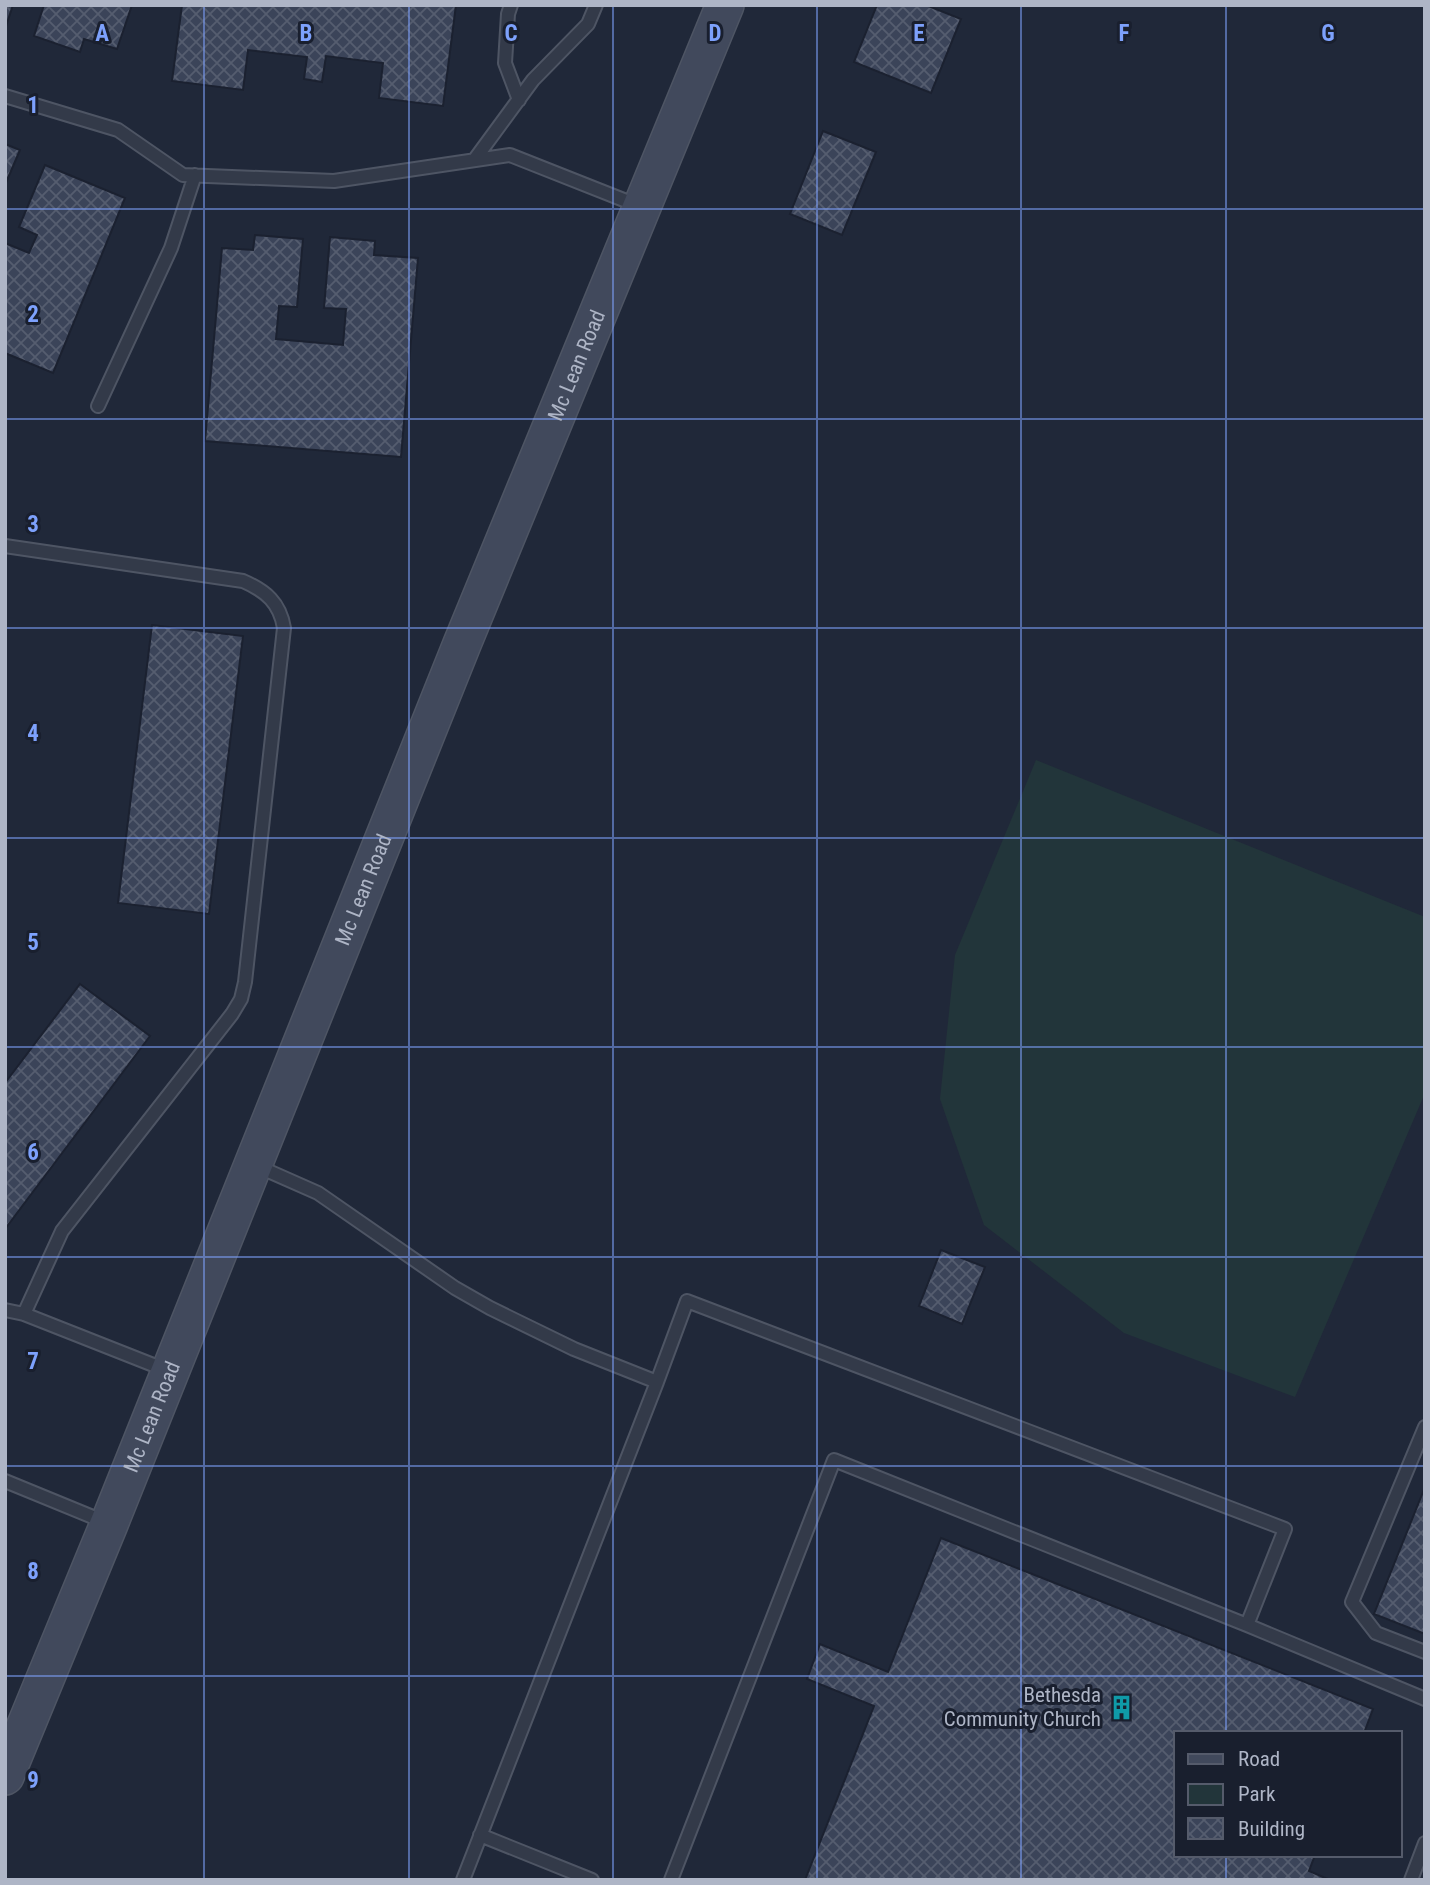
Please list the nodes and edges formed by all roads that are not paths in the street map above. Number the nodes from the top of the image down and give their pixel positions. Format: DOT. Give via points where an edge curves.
graph roads {
  1 [pos="511,5"];
  2 [pos="596,5"];
  3 [pos="725,5"];
  4 [pos="5,96"];
  5 [pos="519,100"];
  6 [pos="475,159"];
  7 [pos="195,175"];
  8 [pos="642,207"];
  9 [pos="98,406"];
  10 [pos="5,546"];
  11 [pos="254,1165"];
  12 [pos="5,1310"];
  13 [pos="24,1314"];
  14 [pos="170,1372"];
  15 [pos="657,1382"];
  16 [pos="1425,1427"];
  17 [pos="5,1481"];
  18 [pos="109,1524"];
  19 [pos="1247,1625"];
  20 [pos="1425,1652"];
  21 [pos="1425,1699"];
  22 [pos="5,1776"];
  23 [pos="480,1835"];
  24 [pos="1425,1843"];
  25 [pos="570,1875"];
  26 [pos="463,1880"];
  27 [pos="592,1880"];
  28 [pos="671,1880"];
  29 [pos="1411,1880"];
  1 -- 5 [label="lane" via="505,63"];
  2 -- 5 [label="lane" via="588,24"];
  3 -- 8 [label="main road, Mc Lean Road"];
  4 -- 7 [label="lane" via="118,130 183,175"];
  5 -- 6 [label="lane"];
  6 -- 7 [label="lane" via="334,181"];
  6 -- 8 [label="lane" via="510,155"];
  7 -- 9 [label="lane" via="171,248"];
  8 -- 11 [label="main road, Mc Lean Road"];
  10 -- 13 [label="lane" via="243,581 271,598 284,628 241,999 62,1231"];
  11 -- 14 [label="main road, Mc Lean Road"];
  11 -- 15 [label="lane" via="318,1193 490,1308"];
  12 -- 13 [label="lane"];
  13 -- 14 [label="lane"];
  14 -- 18 [label="main road, Mc Lean Road"];
  15 -- 19 [label="lane" via="687,1301 1284,1530"];
  15 -- 23 [label="lane"];
  16 -- 20 [label="lane" via="1352,1602 1376,1633"];
  17 -- 18 [label="lane"];
  18 -- 22 [label="main road, Mc Lean Road"];
  19 -- 21 [label="lane"];
  19 -- 28 [label="lane" via="834,1460"];
  23 -- 25 [label="lane"];
  23 -- 26 [label="lane"];
  24 -- 29 [label="lane"];
  25 -- 27 [label="lane"];
}
